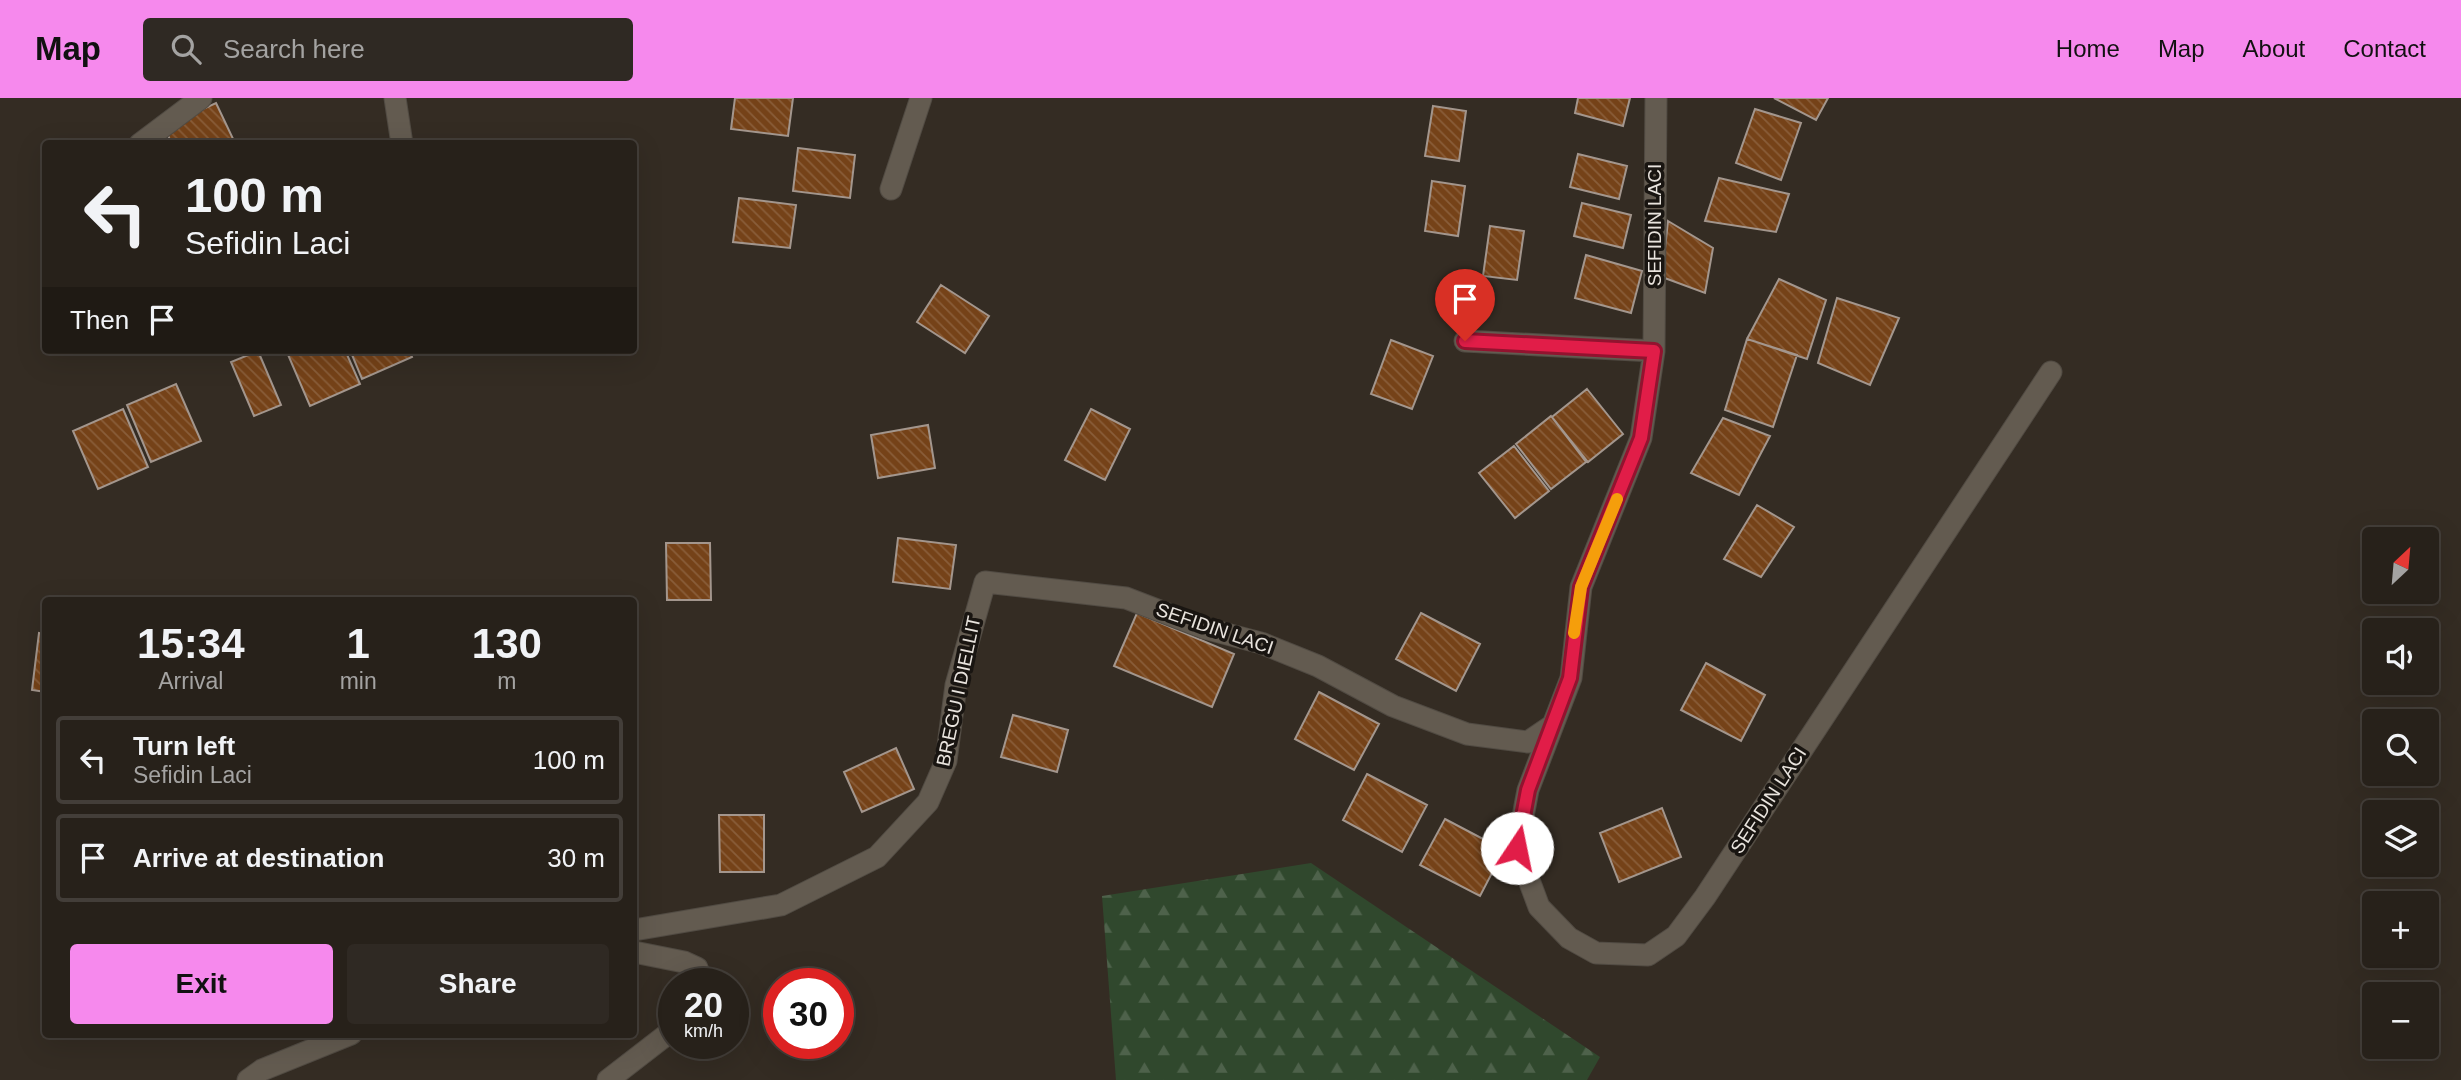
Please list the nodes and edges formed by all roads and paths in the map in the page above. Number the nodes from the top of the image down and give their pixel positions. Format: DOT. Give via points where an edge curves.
graph roads {
  1 [pos="201,98"];
  2 [pos="395,98"];
  3 [pos="921,98"];
  4 [pos="1656,98"];
  5 [pos="148,140"];
  6 [pos="401,140"];
  7 [pos="891,189"];
  8 [pos="1465,341"];
  9 [pos="1654,351"];
  10 [pos="2051,372"];
  11 [pos="985,582"];
  12 [pos="1550,727"];
  13 [pos="637,929"];
  14 [pos="637,953"];
  15 [pos="696,968"];
  16 [pos="341,1038"];
  17 [pos="658,1041"];
  18 [pos="248,1080"];
  19 [pos="608,1080"];
  1 -- 5 [label="street"];
  2 -- 6 [label="street"];
  3 -- 7 [label="street"];
  4 -- 9 [label="street, SEFIDIN LACI"];
  8 -- 9 [label="street"];
  9 -- 12 [label="street, SEFIDIN LACI" via="1641,438 1581,587 1570,678"];
  10 -- 12 [label="street, SEFIDIN LACI" via="1705,897 1676,936 1648,955 1596,953 1569,938 1539,907 1517,848 1528,790"];
  11 -- 12 [label="street, SEFIDIN LACI" via="1090,592 1155,607 1318,666 1393,706 1467,734 1528,742"];
  11 -- 13 [label="street, BREGU I DIELLIT" via="956,685 946,761 928,802 877,857 781,905"];
  14 -- 15 [label="street"];
  16 -- 18 [label="street"];
  17 -- 19 [label="street"];
}
